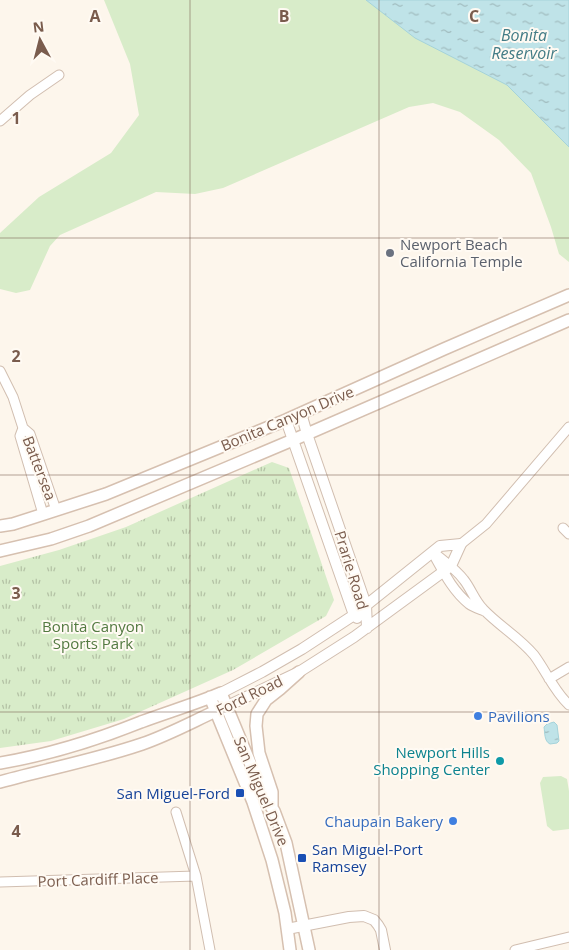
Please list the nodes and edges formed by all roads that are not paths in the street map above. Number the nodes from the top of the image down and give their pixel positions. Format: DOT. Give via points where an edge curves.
graph roads {
  1 [pos="59,75"];
  2 [pos="0,121"];
  3 [pos="569,295"];
  4 [pos="569,320"];
  5 [pos="0,371"];
  6 [pos="301,413"];
  7 [pos="286,420"];
  8 [pos="569,427"];
  9 [pos="22,428"];
  10 [pos="307,434"];
  11 [pos="293,440"];
  12 [pos="56,510"];
  13 [pos="43,514"];
  14 [pos="0,526"];
  15 [pos="461,544"];
  16 [pos="0,551"];
  17 [pos="433,552"];
  18 [pos="447,569"];
  19 [pos="366,604"];
  20 [pos="354,615"];
  21 [pos="367,628"];
  22 [pos="569,667"];
  23 [pos="299,672"];
  24 [pos="549,679"];
  25 [pos="216,695"];
  26 [pos="569,705"];
  27 [pos="221,709"];
  28 [pos="0,763"];
  29 [pos="0,782"];
  30 [pos="272,807"];
  31 [pos="176,812"];
  32 [pos="196,876"];
  33 [pos="0,882"];
  34 [pos="305,926"];
  35 [pos="288,929"];
  36 [pos="569,937"];
  37 [pos="210,950"];
  38 [pos="290,950"];
  39 [pos="309,950"];
  40 [pos="385,950"];
  41 [pos="515,950"];
  1 -- 2 [label="street"];
  3 -- 6 [label="main road, Bonita Canyon Drive"];
  4 -- 10 [label="main road, Bonita Canyon Drive"];
  5 -- 9 [label="street, Battersea" via="13,397"];
  6 -- 7 [label="main road, Bonita Canyon Drive"];
  6 -- 10 [label="street, Prarie Road"];
  7 -- 11 [label="street, Prarie Road"];
  7 -- 12 [label="main road, Bonita Canyon Drive" via="106,494"];
  8 -- 15 [label="street, Ford Road" via="486,524"];
  9 -- 12 [label="street, Battersea" via="30,434"];
  9 -- 13 [label="street, Battersea" via="20,436"];
  10 -- 11 [label="main road, Bonita Canyon Drive"];
  10 -- 19 [label="street, Prarie Road"];
  11 -- 16 [label="main road, Bonita Canyon Drive" via="89,526"];
  11 -- 20 [label="street, Prarie Road"];
  12 -- 13 [label="main road, Bonita Canyon Drive"];
  13 -- 14 [label="main road, Bonita Canyon Drive"];
  15 -- 17 [label="street, Ford Road" via="440,546"];
  15 -- 18 [label="street, Ford Road"];
  17 -- 18 [label="street"];
  17 -- 19 [label="street, Ford Road"];
  18 -- 21 [label="street, Ford Road"];
  18 -- 24 [label="street" via="449,581 471,605 486,612 516,636"];
  19 -- 20 [label="street, Ford Road"];
  19 -- 21 [label="street, Prarie Road"];
  20 -- 21 [label="street, Prarie Road"];
  20 -- 25 [label="street, Ford Road" via="302,649"];
  21 -- 23 [label="street, Ford Road"];
  22 -- 24 [label="street"];
  23 -- 27 [label="street, Ford Road"];
  23 -- 30 [label="main road" via="266,700 257,714 259,753 272,792"];
  24 -- 26 [label="street"];
  25 -- 27 [label="main road, San Miguel Drive"];
  25 -- 28 [label="main road, Ford Road" via="47,754"];
  27 -- 29 [label="main road, Ford Road" via="142,744"];
  27 -- 30 [label="main road, San Miguel Drive"];
  27 -- 35 [label="main road, San Miguel Drive" via="272,860"];
  30 -- 34 [label="main road, San Miguel Drive" via="286,843"];
  31 -- 32 [label="street"];
  32 -- 33 [label="street, Port Cardiff Place"];
  32 -- 37 [label="street"];
  34 -- 35 [label="street"];
  34 -- 39 [label="main road, San Miguel Drive"];
  34 -- 40 [label="street" via="349,916 364,916 378,924"];
  35 -- 38 [label="main road, San Miguel Drive"];
  36 -- 41 [label="street"];
}
